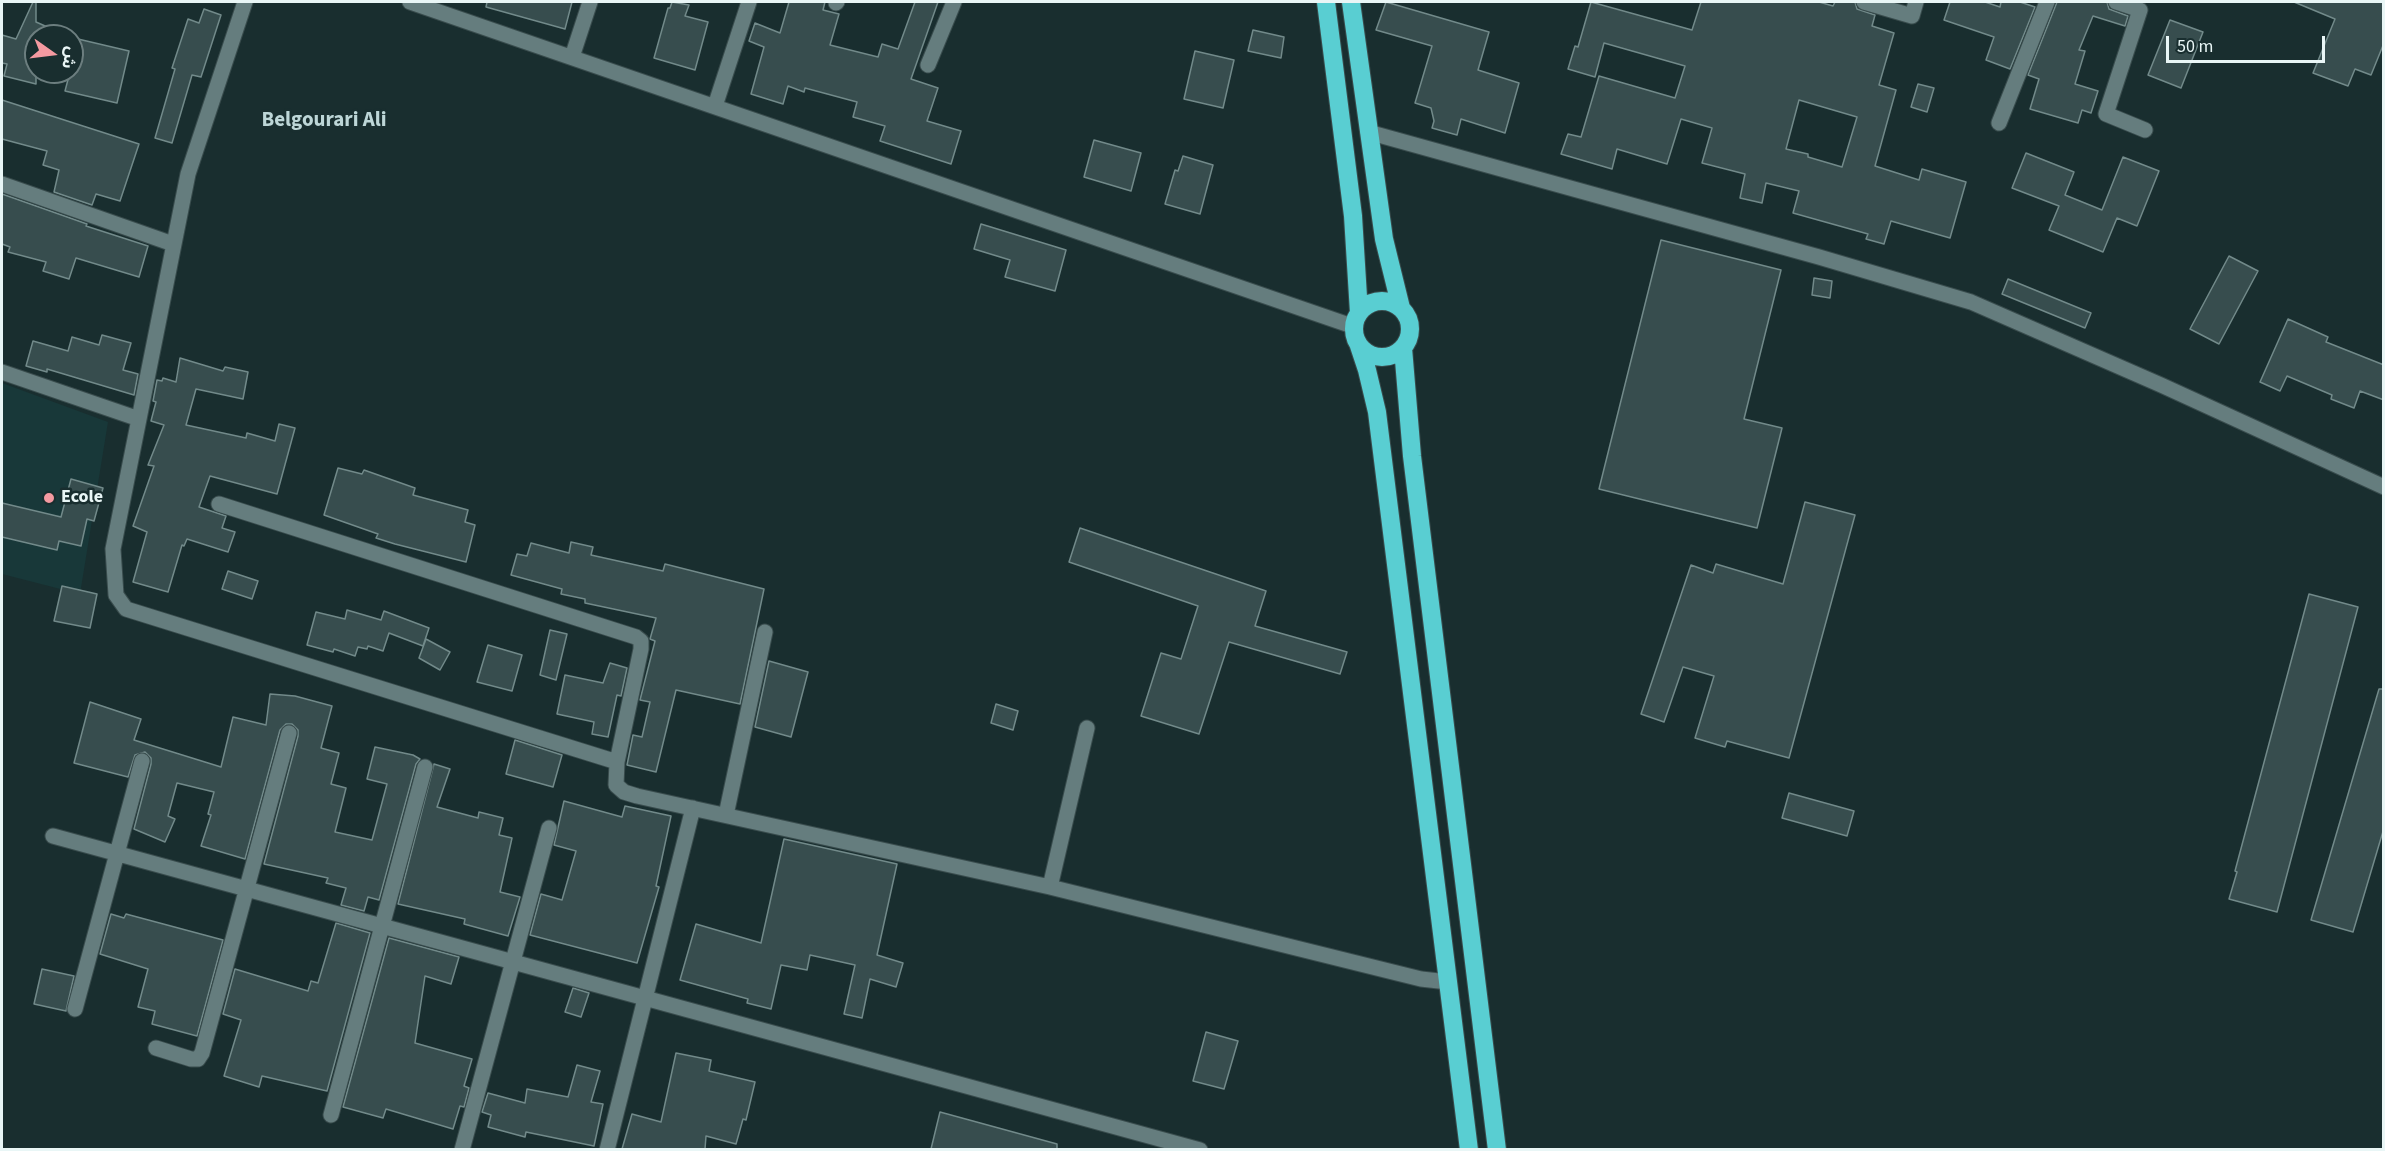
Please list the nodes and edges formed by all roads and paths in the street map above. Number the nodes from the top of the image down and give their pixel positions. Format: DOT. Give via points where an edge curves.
graph roads {
  1 [pos="245,2"];
  2 [pos="590,2"];
  3 [pos="749,2"];
  4 [pos="954,2"];
  5 [pos="1326,2"];
  6 [pos="1351,2"];
  7 [pos="1864,2"];
  8 [pos="1916,2"];
  9 [pos="2047,2"];
  10 [pos="2116,2"];
  11 [pos="418,3"];
  12 [pos="572,57"];
  13 [pos="928,65"];
  14 [pos="715,106"];
  15 [pos="1999,123"];
  16 [pos="2145,129"];
  17 [pos="1368,132"];
  18 [pos="2,184"];
  19 [pos="173,244"];
  20 [pos="1401,308"];
  21 [pos="1357,328"];
  22 [pos="1403,348"];
  23 [pos="2,372"];
  24 [pos="139,419"];
  25 [pos="2384,487"];
  26 [pos="219,504"];
  27 [pos="765,632"];
  28 [pos="1087,728"];
  29 [pos="289,733"];
  30 [pos="142,761"];
  31 [pos="616,762"];
  32 [pos="425,767"];
  33 [pos="693,808"];
  34 [pos="726,815"];
  35 [pos="549,828"];
  36 [pos="53,836"];
  37 [pos="117,853"];
  38 [pos="1050,887"];
  39 [pos="247,889"];
  40 [pos="382,926"];
  41 [pos="513,962"];
  42 [pos="1448,982"];
  43 [pos="645,998"];
  44 [pos="75,1009"];
  45 [pos="156,1048"];
  46 [pos="331,1115"];
  47 [pos="462,1149"];
  48 [pos="608,1149"];
  49 [pos="1200,1149"];
  50 [pos="1469,1149"];
  51 [pos="1497,1149"];
  1 -- 19 [label="street" via="188,174"];
  2 -- 12 [label="street"];
  3 -- 14 [label="street"];
  4 -- 13 [label="street"];
  5 -- 21 [label="highway" via="1353,216"];
  6 -- 17 [label="highway"];
  7 -- 8 [label="street" via="1912,16"];
  9 -- 15 [label="street"];
  10 -- 16 [label="street" via="2140,10 2106,114"];
  11 -- 12 [label="street"];
  12 -- 14 [label="street"];
  14 -- 21 [label="street"];
  17 -- 20 [label="highway" via="1384,239"];
  17 -- 25 [label="street" via="1971,302"];
  18 -- 19 [label="street"];
  19 -- 24 [label="street"];
  20 -- 21 [label="highway" via="1384,301 1366,306"];
  20 -- 22 [label="highway" via="1410,323"];
  21 -- 22 [label="highway" via="1371,354 1396,354"];
  21 -- 42 [label="highway" via="1377,412"];
  22 -- 51 [label="highway"];
  23 -- 24 [label="street"];
  24 -- 31 [label="street" via="113,549 116,595 126,609"];
  26 -- 31 [label="street" via="636,637 641,649"];
  27 -- 34 [label="street"];
  28 -- 38 [label="street"];
  29 -- 39 [label="street"];
  30 -- 37 [label="street"];
  31 -- 33 [label="street" via="616,785 624,792"];
  32 -- 40 [label="street"];
  33 -- 34 [label="street"];
  33 -- 43 [label="street"];
  34 -- 38 [label="street"];
  35 -- 41 [label="street"];
  36 -- 37 [label="street"];
  37 -- 39 [label="street"];
  37 -- 44 [label="street"];
  38 -- 42 [label="street" via="1421,979"];
  39 -- 40 [label="street"];
  39 -- 45 [label="street" via="198,1059"];
  40 -- 41 [label="street"];
  40 -- 46 [label="street"];
  41 -- 43 [label="street"];
  41 -- 47 [label="street"];
  42 -- 50 [label="highway"];
  43 -- 48 [label="street"];
  43 -- 49 [label="street"];
}
